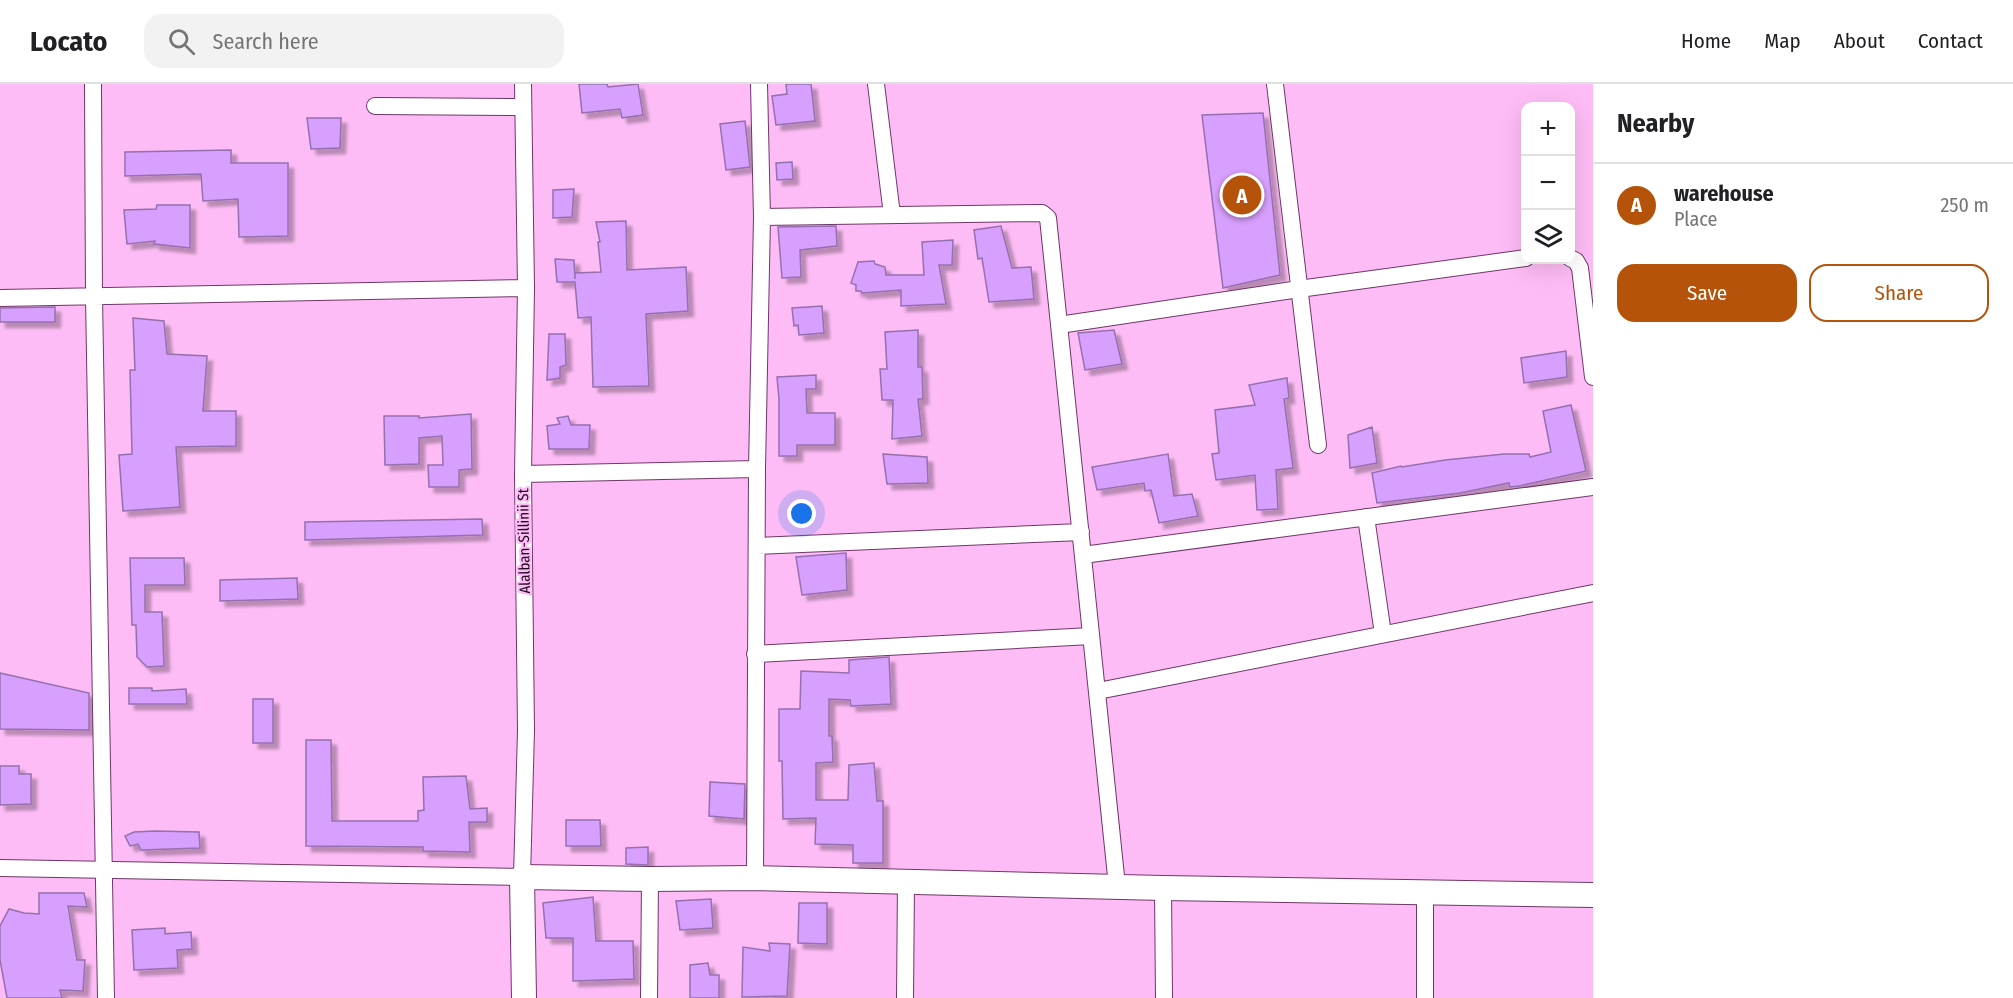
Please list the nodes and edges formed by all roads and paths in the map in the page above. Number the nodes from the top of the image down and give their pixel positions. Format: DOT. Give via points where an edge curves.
graph roads {
  1 [pos="93,84"];
  2 [pos="523,84"];
  3 [pos="759,84"];
  4 [pos="876,84"];
  5 [pos="1275,84"];
  6 [pos="375,106"];
  7 [pos="523,107"];
  8 [pos="892,215"];
  9 [pos="762,217"];
  10 [pos="1521,259"];
  11 [pos="1575,260"];
  12 [pos="526,288"];
  13 [pos="1299,289"];
  14 [pos="94,297"];
  15 [pos="0,298"];
  16 [pos="1059,325"];
  17 [pos="1593,377"];
  18 [pos="1318,445"];
  19 [pos="757,469"];
  20 [pos="523,474"];
  21 [pos="1593,487"];
  22 [pos="1366,517"];
  23 [pos="1081,532"];
  24 [pos="757,546"];
  25 [pos="1083,555"];
  26 [pos="1593,593"];
  27 [pos="1383,634"];
  28 [pos="1091,636"];
  29 [pos="755,654"];
  30 [pos="1098,691"];
  31 [pos="0,868"];
  32 [pos="104,871"];
  33 [pos="522,877"];
  34 [pos="755,878"];
  35 [pos="650,879"];
  36 [pos="906,882"];
  37 [pos="1118,886"];
  38 [pos="1163,888"];
  39 [pos="1425,892"];
  40 [pos="1593,895"];
  41 [pos="106,998"];
  42 [pos="524,998"];
  43 [pos="649,998"];
  44 [pos="905,998"];
  45 [pos="1164,998"];
  46 [pos="1425,998"];
  1 -- 14 [label="street"];
  2 -- 7 [label="street, Alalban-Sillinii St"];
  3 -- 9 [label="street"];
  4 -- 8 [label="street"];
  5 -- 13 [label="street"];
  6 -- 7 [label="street"];
  7 -- 12 [label="street, Alalban-Sillinii St"];
  8 -- 9 [label="street"];
  8 -- 16 [label="street" via="1046,215"];
  9 -- 19 [label="street"];
  10 -- 13 [label="street"];
  11 -- 17 [label="street" via="1580,268"];
  12 -- 14 [label="street"];
  12 -- 20 [label="street, Alalban-Sillinii St"];
  13 -- 16 [label="street"];
  13 -- 18 [label="street"];
  14 -- 15 [label="street"];
  14 -- 32 [label="street"];
  16 -- 23 [label="street"];
  19 -- 20 [label="street"];
  19 -- 24 [label="street"];
  20 -- 33 [label="street, Alalban-Sillinii St" via="526,729"];
  21 -- 22 [label="street"];
  22 -- 25 [label="street"];
  22 -- 27 [label="street"];
  23 -- 24 [label="street"];
  23 -- 25 [label="street"];
  24 -- 29 [label="street"];
  25 -- 28 [label="street"];
  26 -- 27 [label="street"];
  27 -- 30 [label="street"];
  28 -- 29 [label="street"];
  28 -- 30 [label="street"];
  29 -- 34 [label="street"];
  30 -- 37 [label="street"];
  31 -- 32 [label="street"];
  32 -- 33 [label="street"];
  32 -- 41 [label="street"];
  33 -- 35 [label="street"];
  33 -- 42 [label="street, Alalban-Sillinii St"];
  34 -- 35 [label="street"];
  34 -- 36 [label="street"];
  35 -- 43 [label="street"];
  36 -- 37 [label="street"];
  36 -- 44 [label="street"];
  37 -- 38 [label="street"];
  38 -- 39 [label="street"];
  38 -- 45 [label="street"];
  39 -- 40 [label="street"];
  39 -- 46 [label="street"];
}
